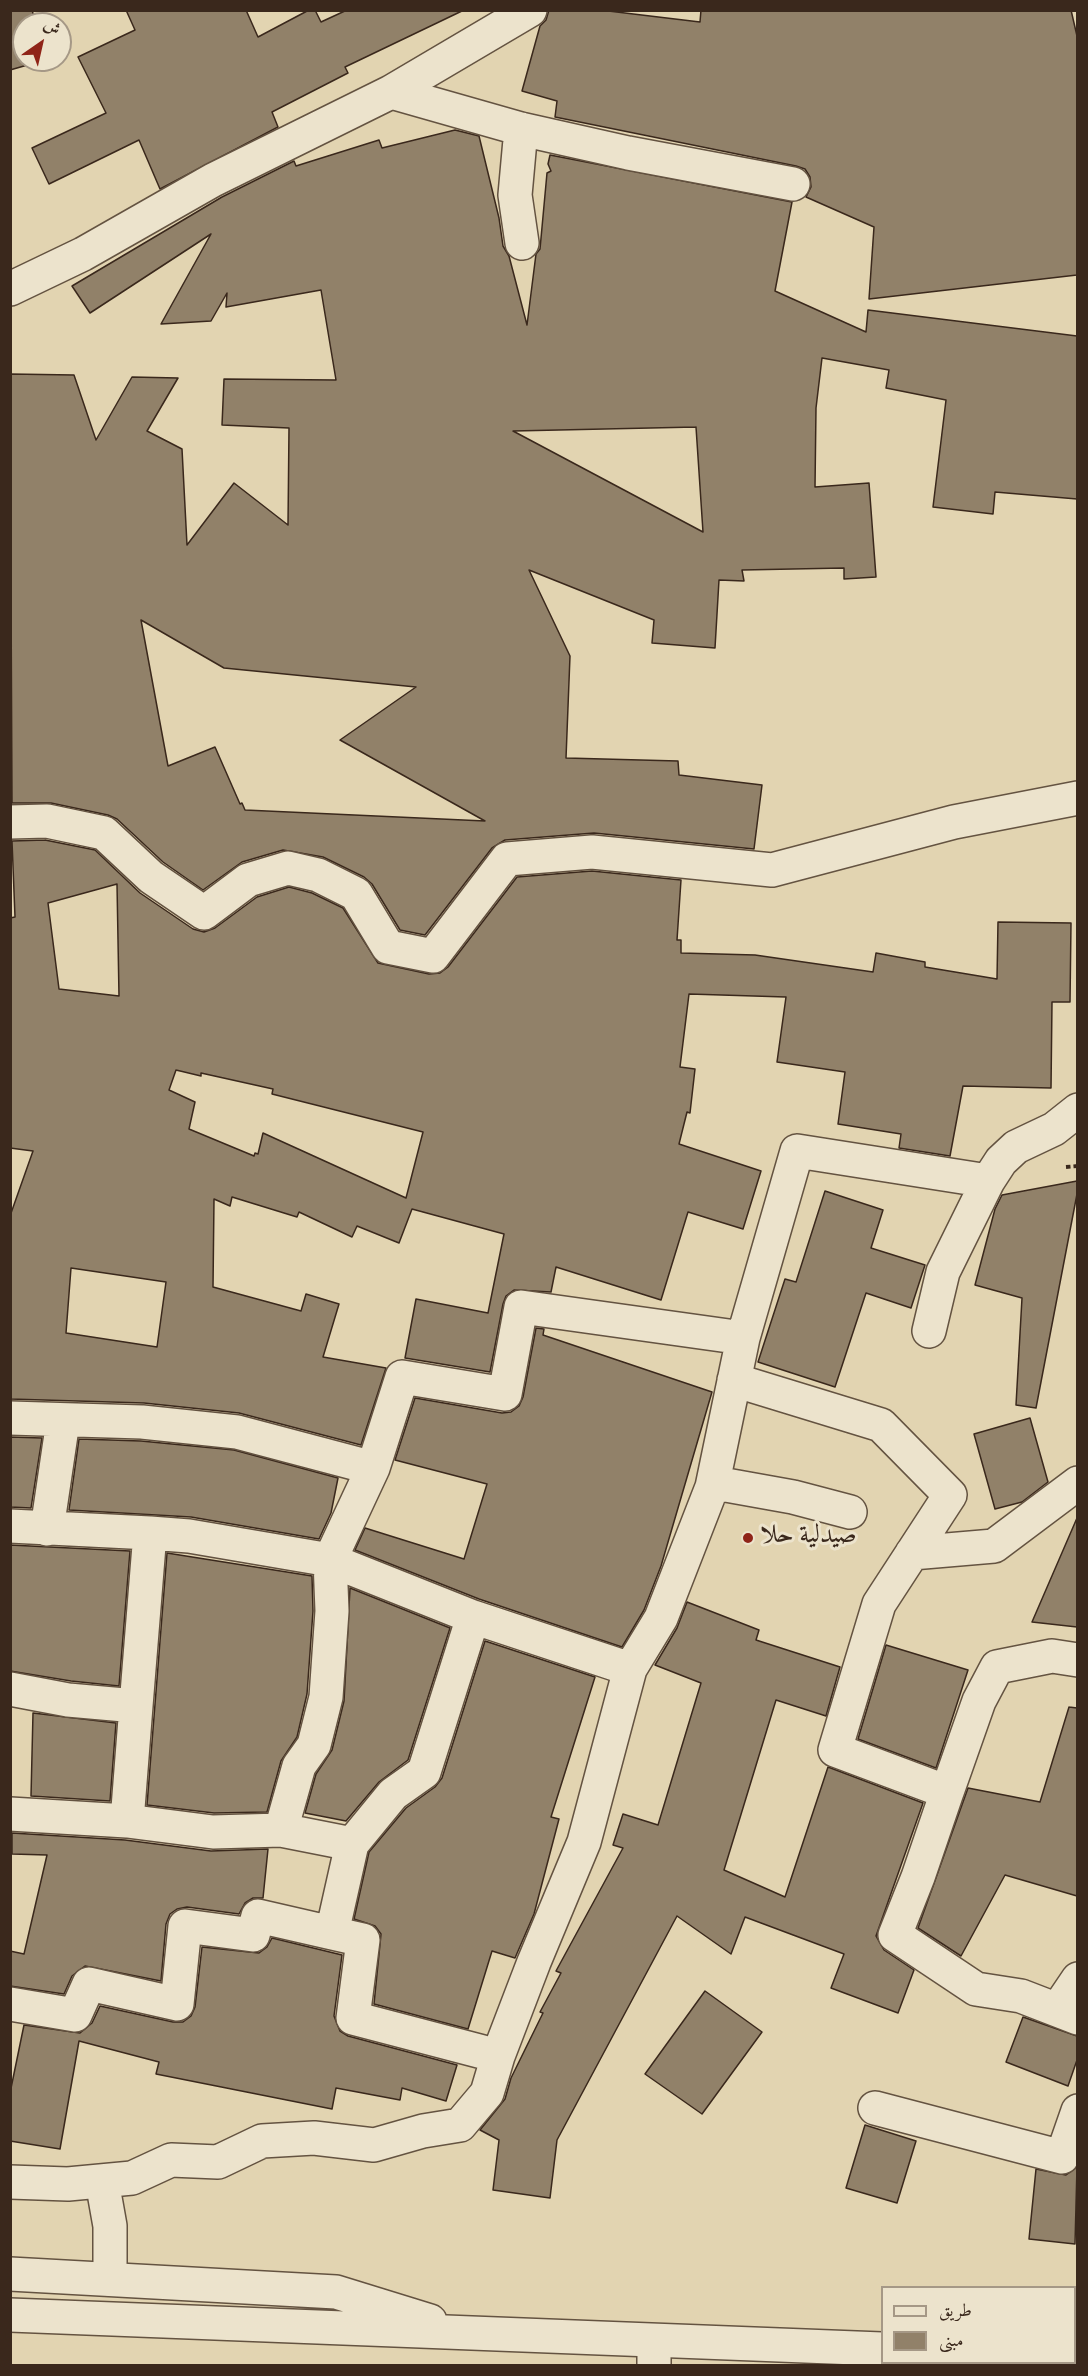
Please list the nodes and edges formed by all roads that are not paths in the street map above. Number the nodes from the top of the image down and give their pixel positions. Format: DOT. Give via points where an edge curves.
graph roads {
  1 [pos="530,10"];
  2 [pos="391,92"];
  3 [pos="521,129"];
  4 [pos="793,184"];
  5 [pos="522,243"];
  6 [pos="10,289"];
  7 [pos="1077,798"];
  8 [pos="10,822"];
  9 [pos="1077,1110"];
  10 [pos="988,1181"];
  11 [pos="928,1331"];
  12 [pos="743,1338"];
  13 [pos="734,1380"];
  14 [pos="10,1418"];
  15 [pos="63,1421"];
  16 [pos="373,1468"];
  17 [pos="1077,1483"];
  18 [pos="712,1487"];
  19 [pos="850,1512"];
  20 [pos="10,1526"];
  21 [pos="47,1529"];
  22 [pos="150,1533"];
  23 [pos="912,1553"];
  24 [pos="330,1560"];
  25 [pos="473,1617"];
  26 [pos="1077,1660"];
  27 [pos="630,1669"];
  28 [pos="10,1689"];
  29 [pos="136,1706"];
  30 [pos="947,1791"];
  31 [pos="10,1814"];
  32 [pos="127,1821"];
  33 [pos="281,1830"];
  34 [pos="352,1844"];
  35 [pos="332,1933"];
  36 [pos="1077,1979"];
  37 [pos="10,2004"];
  38 [pos="1067,2014"];
  39 [pos="498,2056"];
  40 [pos="875,2108"];
  41 [pos="1077,2111"];
  42 [pos="1070,2159"];
  43 [pos="102,2181"];
  44 [pos="10,2182"];
  45 [pos="10,2274"];
  46 [pos="110,2279"];
  47 [pos="10,2316"];
  48 [pos="465,2334"];
  49 [pos="881,2349"];
  50 [pos="654,2353"];
  1 -- 2 [label="street"];
  2 -- 3 [label="street"];
  2 -- 6 [label="street" via="213,180 83,254"];
  3 -- 4 [label="street"];
  3 -- 5 [label="street" via="515,195"];
  7 -- 8 [label="street" via="954,822 772,870 592,852 507,859 433,956 388,947 356,894 318,875 288,868 248,880 204,912 151,877 104,832 47,821"];
  9 -- 10 [label="street" via="1054,1129 1016,1147"];
  10 -- 11 [label="street" via="943,1272"];
  10 -- 12 [label="street" via="797,1151"];
  12 -- 13 [label="street"];
  12 -- 16 [label="street" via="521,1307 505,1394 402,1377"];
  13 -- 18 [label="street"];
  13 -- 23 [label="street" via="881,1425 951,1496"];
  14 -- 15 [label="street"];
  15 -- 16 [label="street" via="142,1422 237,1432"];
  15 -- 21 [label="street"];
  16 -- 24 [label="street"];
  17 -- 23 [label="street" via="994,1546"];
  18 -- 19 [label="street" via="726,1485 793,1497"];
  18 -- 27 [label="street" via="661,1617"];
  20 -- 21 [label="street"];
  21 -- 22 [label="street"];
  22 -- 24 [label="street"];
  22 -- 29 [label="street"];
  23 -- 30 [label="street" via="879,1604 835,1750"];
  24 -- 25 [label="street"];
  24 -- 33 [label="street" via="332,1611 326,1697 314,1745 299,1766"];
  25 -- 27 [label="street"];
  25 -- 34 [label="street" via="424,1772 393,1794"];
  26 -- 30 [label="street" via="1052,1656 997,1667 979,1701"];
  27 -- 39 [label="street" via="584,1842"];
  28 -- 29 [label="street" via="68,1700"];
  29 -- 32 [label="street"];
  30 -- 38 [label="street" via="895,1935 976,1989 1021,1996"];
  31 -- 32 [label="street"];
  32 -- 33 [label="street" via="213,1832"];
  33 -- 34 [label="street"];
  34 -- 35 [label="street"];
  35 -- 37 [label="street" via="258,1916 253,1935 185,1926 177,2004 89,1984 75,2015"];
  35 -- 39 [label="street" via="363,1940 353,2018"];
  36 -- 38 [label="street"];
  39 -- 43 [label="street" via="488,2093 460,2125 374,2145 314,2138 262,2141 218,2162 171,2160 132,2178"];
  40 -- 42 [label="street"];
  41 -- 42 [label="street"];
  43 -- 44 [label="street"];
  43 -- 46 [label="street" via="110,2226"];
  45 -- 46 [label="street"];
  46 -- 48 [label="street" via="336,2292"];
  47 -- 48 [label="street"];
  48 -- 50 [label="street"];
  49 -- 50 [label="street"];
}
